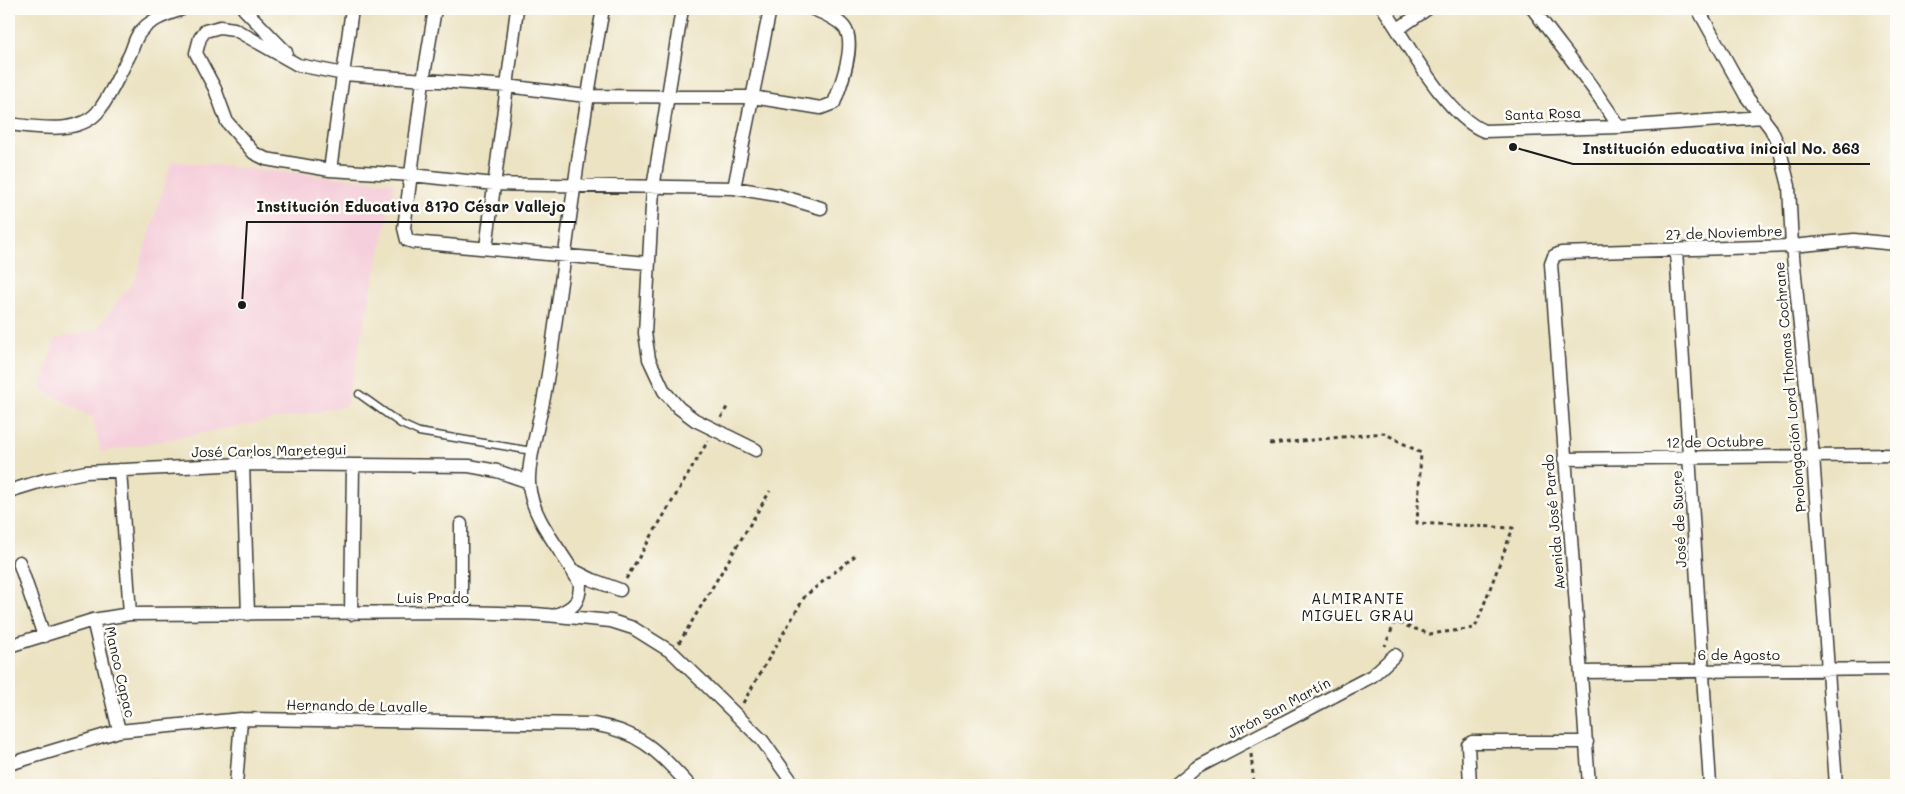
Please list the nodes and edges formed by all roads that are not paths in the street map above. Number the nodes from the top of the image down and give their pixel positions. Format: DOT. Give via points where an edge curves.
graph roads {
  1 [pos="182,9"];
  2 [pos="244,9"];
  3 [pos="352,9"];
  4 [pos="435,9"];
  5 [pos="517,9"];
  6 [pos="603,9"];
  7 [pos="682,9"];
  8 [pos="770,9"];
  9 [pos="813,9"];
  10 [pos="1384,9"];
  11 [pos="1427,9"];
  12 [pos="1533,9"];
  13 [pos="1698,9"];
  14 [pos="1398,29"];
  15 [pos="298,65"];
  16 [pos="344,74"];
  17 [pos="423,81"];
  18 [pos="507,86"];
  19 [pos="586,96"];
  20 [pos="667,96"];
  21 [pos="752,97"];
  22 [pos="1762,118"];
  23 [pos="9,124"];
  24 [pos="1619,127"];
  25 [pos="330,170"];
  26 [pos="412,175"];
  27 [pos="494,184"];
  28 [pos="576,186"];
  29 [pos="652,188"];
  30 [pos="734,188"];
  31 [pos="821,208"];
  32 [pos="1896,244"];
  33 [pos="1792,246"];
  34 [pos="486,248"];
  35 [pos="1676,250"];
  36 [pos="566,256"];
  37 [pos="1554,256"];
  38 [pos="648,264"];
  39 [pos="359,394"];
  40 [pos="756,450"];
  41 [pos="532,451"];
  42 [pos="1896,455"];
  43 [pos="1812,456"];
  44 [pos="1691,458"];
  45 [pos="1564,459"];
  46 [pos="243,464"];
  47 [pos="353,465"];
  48 [pos="120,470"];
  49 [pos="529,482"];
  50 [pos="9,491"];
  51 [pos="461,524"];
  52 [pos="19,562"];
  53 [pos="573,570"];
  54 [pos="620,590"];
  55 [pos="461,612"];
  56 [pos="130,614"];
  57 [pos="248,614"];
  58 [pos="351,614"];
  59 [pos="554,616"];
  60 [pos="93,620"];
  61 [pos="44,636"];
  62 [pos="9,646"];
  63 [pos="1389,652"];
  64 [pos="1896,668"];
  65 [pos="1703,670"];
  66 [pos="1826,670"];
  67 [pos="1582,672"];
  68 [pos="241,719"];
  69 [pos="119,731"];
  70 [pos="1587,742"];
  71 [pos="9,764"];
  72 [pos="236,785"];
  73 [pos="689,785"];
  74 [pos="794,785"];
  75 [pos="1175,785"];
  76 [pos="1470,785"];
  77 [pos="1589,785"];
  78 [pos="1710,785"];
  79 [pos="1836,785"];
  1 -- 23 [label="street" via="154,21 136,36 130,54 99,111 85,121 50,129"];
  2 -- 15 [label="street"];
  3 -- 16 [label="street"];
  4 -- 17 [label="street"];
  5 -- 18 [label="street"];
  6 -- 19 [label="street"];
  7 -- 20 [label="street"];
  8 -- 21 [label="street"];
  9 -- 21 [label="street" via="831,17 849,35 848,59 834,103 821,108"];
  10 -- 14 [label="street, Santa Rosa"];
  11 -- 14 [label="street"];
  12 -- 24 [label="street" via="1561,49 1597,91"];
  13 -- 22 [label="street, Prolongación Lord Thomas Cochrane" via="1746,96"];
  14 -- 24 [label="street, Santa Rosa" via="1449,106 1471,126 1484,131"];
  15 -- 16 [label="street"];
  15 -- 25 [label="street" via="234,29 220,27 205,31 196,52 227,122 254,152 266,159"];
  16 -- 17 [label="street"];
  16 -- 25 [label="street"];
  17 -- 18 [label="street"];
  17 -- 26 [label="street"];
  18 -- 19 [label="street"];
  18 -- 27 [label="street"];
  19 -- 20 [label="street"];
  19 -- 28 [label="street"];
  20 -- 21 [label="street"];
  20 -- 29 [label="street"];
  21 -- 30 [label="street"];
  22 -- 24 [label="street, Santa Rosa"];
  22 -- 33 [label="street, Prolongación Lord Thomas Cochrane" via="1771,128 1779,147 1788,186"];
  25 -- 26 [label="street"];
  26 -- 27 [label="street"];
  26 -- 34 [label="street" via="404,228 407,240"];
  27 -- 28 [label="street"];
  27 -- 34 [label="street"];
  28 -- 29 [label="street"];
  28 -- 36 [label="street"];
  29 -- 30 [label="street"];
  29 -- 38 [label="street"];
  30 -- 31 [label="street"];
  32 -- 33 [label="street, 27 de Noviembre" via="1854,240"];
  33 -- 35 [label="street, 27 de Noviembre"];
  33 -- 43 [label="street, Prolongación Lord Thomas Cochrane"];
  34 -- 36 [label="street"];
  35 -- 37 [label="street, 27 de Noviembre" via="1561,253"];
  35 -- 44 [label="street, José de Sucre"];
  36 -- 38 [label="street"];
  36 -- 41 [label="street" via="545,394"];
  37 -- 45 [label="street, Avenida José Pardo" via="1551,264"];
  38 -- 40 [label="street" via="645,334 649,359 664,391 679,408"];
  39 -- 41 [label="lane" via="401,424 419,432"];
  41 -- 49 [label="street"];
  42 -- 43 [label="street, 12 de Octubre"];
  43 -- 44 [label="street, 12 de Octubre"];
  43 -- 66 [label="street, Prolongación Lord Thomas Cochrane"];
  44 -- 45 [label="street, 12 de Octubre"];
  44 -- 65 [label="street, José de Sucre"];
  45 -- 67 [label="street, Avenida José Pardo"];
  46 -- 47 [label="street, José Carlos Maretegui"];
  46 -- 48 [label="street, José Carlos Maretegui"];
  46 -- 57 [label="street"];
  47 -- 49 [label="street, José Carlos Maretegui" via="469,466"];
  47 -- 58 [label="street"];
  48 -- 50 [label="street, José Carlos Maretegui" via="70,475"];
  48 -- 56 [label="street"];
  49 -- 53 [label="street" via="538,514"];
  51 -- 55 [label="street"];
  52 -- 61 [label="street"];
  53 -- 54 [label="street"];
  53 -- 59 [label="street" via="580,584 580,596 574,607"];
  55 -- 58 [label="street, Luis Prado"];
  55 -- 59 [label="street, Luis Prado"];
  56 -- 57 [label="street, Luis Prado"];
  56 -- 60 [label="street, Luis Prado"];
  57 -- 58 [label="street, Luis Prado"];
  59 -- 74 [label="street, Luis Prado" via="611,621 633,628 673,653 762,740"];
  60 -- 61 [label="street, Luis Prado"];
  60 -- 69 [label="street, Manco Capac"];
  61 -- 62 [label="street, Luis Prado"];
  63 -- 75 [label="street, Jirón San Martín" via="1372,676 1196,768"];
  64 -- 66 [label="street, 6 de Agosto"];
  65 -- 66 [label="street, 6 de Agosto"];
  65 -- 67 [label="street, 6 de Agosto"];
  65 -- 78 [label="street, José de Sucre"];
  66 -- 79 [label="street, Prolongación Lord Thomas Cochrane"];
  67 -- 70 [label="street, Avenida José Pardo"];
  68 -- 69 [label="street, Hernando de Lavalle"];
  68 -- 72 [label="street"];
  68 -- 73 [label="street, Hernando de Lavalle" via="593,724 638,737"];
  69 -- 71 [label="street, Hernando de Lavalle"];
  70 -- 76 [label="street" via="1472,742 1468,745"];
  70 -- 77 [label="street, Avenida José Pardo"];
}
